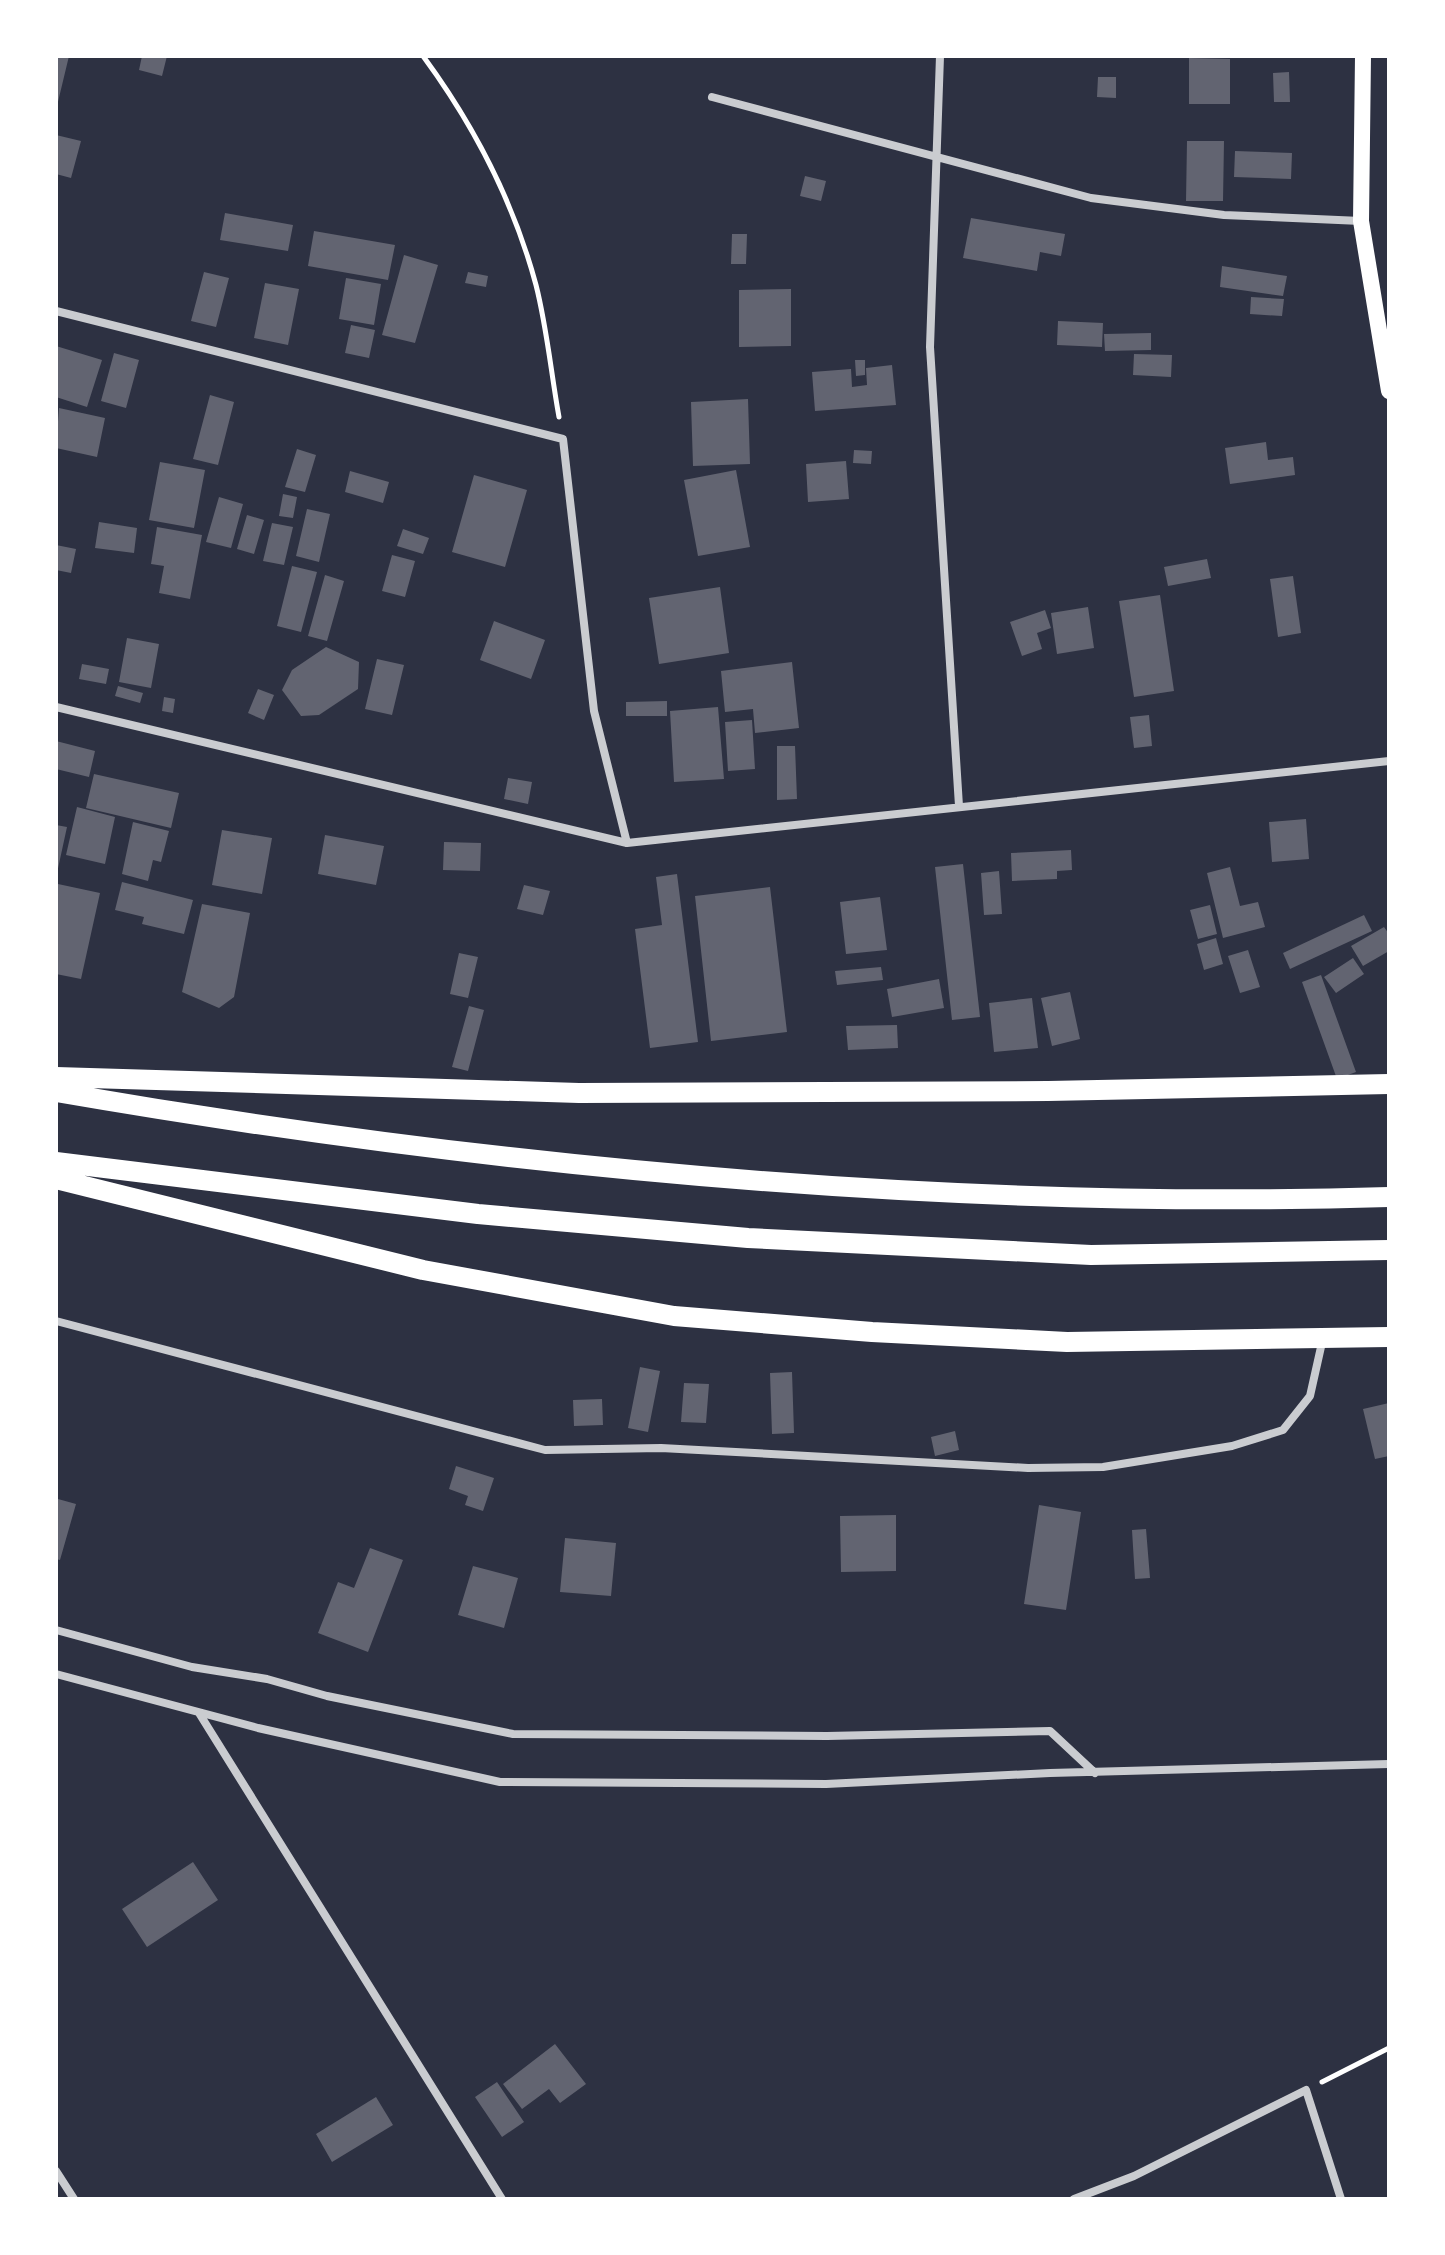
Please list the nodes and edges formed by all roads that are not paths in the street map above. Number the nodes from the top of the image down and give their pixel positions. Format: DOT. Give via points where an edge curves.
graph roads {
  1 [pos="940,56"];
  2 [pos="1363,56"];
  3 [pos="712,97"];
  4 [pos="935,158"];
  5 [pos="1361,221"];
  6 [pos="56,311"];
  7 [pos="1389,391"];
  8 [pos="56,707"];
  9 [pos="1389,761"];
  10 [pos="959,806"];
  11 [pos="627,843"];
  12 [pos="56,1077"];
  13 [pos="1389,1084"];
  14 [pos="56,1092"];
  15 [pos="56,1162"];
  16 [pos="56,1179"];
  17 [pos="1389,1197"];
  18 [pos="1389,1250"];
  19 [pos="56,1321"];
  20 [pos="1389,1337"];
  21 [pos="1323,1338"];
  22 [pos="56,1630"];
  23 [pos="56,1674"];
  24 [pos="199,1712"];
  25 [pos="1389,1764"];
  26 [pos="1095,1773"];
  27 [pos="56,2171"];
  28 [pos="74,2199"];
  29 [pos="502,2199"];
  30 [pos="1074,2199"];
  31 [pos="1341,2199"];
  1 -- 4 [label="street"];
  2 -- 5 [label="main road"];
  3 -- 4 [label="street"];
  4 -- 5 [label="street" via="1131,206"];
  4 -- 10 [label="street" via="930,347"];
  5 -- 7 [label="main road"];
  6 -- 11 [label="street" via="563,439 594,711"];
  8 -- 11 [label="street"];
  9 -- 10 [label="street"];
  10 -- 11 [label="street"];
  12 -- 13 [label="main road" via="579,1093"];
  14 -- 17 [label="main road" via="241,1124 499,1158 753,1182 1073,1198"];
  15 -- 18 [label="main road" via="478,1214 748,1238 1091,1255"];
  16 -- 21 [label="main road" via="423,1270 674,1316 1067,1342"];
  19 -- 21 [label="street" via="545,1450 661,1448 1028,1468 1103,1467 1232,1446 1283,1430 1310,1396"];
  20 -- 21 [label="main road"];
  22 -- 26 [label="street" via="192,1667 513,1734 1050,1731"];
  23 -- 24 [label="street"];
  24 -- 26 [label="street" via="500,1782 826,1784"];
  24 -- 29 [label="street"];
  25 -- 26 [label="street"];
  27 -- 28 [label="street"];
  30 -- 31 [label="street" via="1134,2176 1306,2090"];
}
